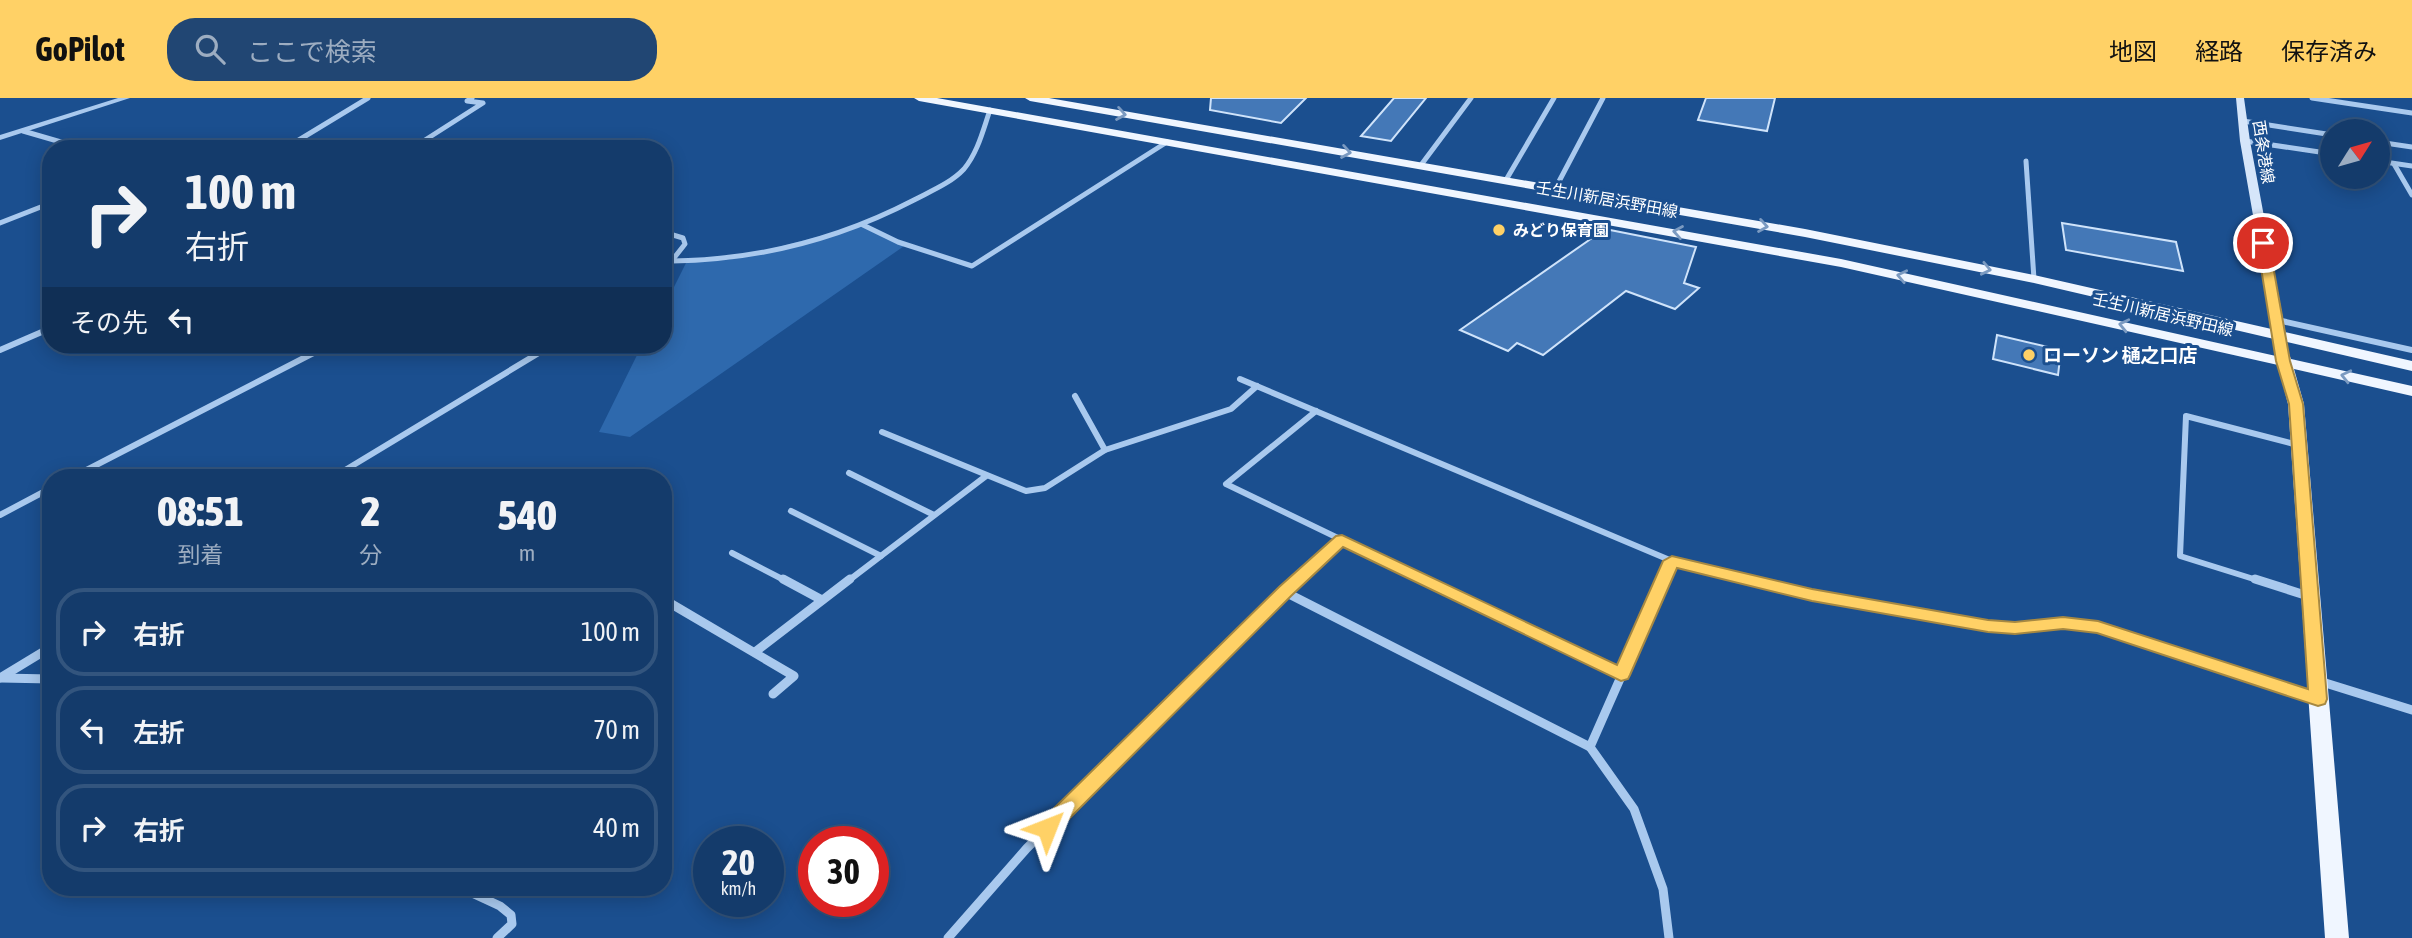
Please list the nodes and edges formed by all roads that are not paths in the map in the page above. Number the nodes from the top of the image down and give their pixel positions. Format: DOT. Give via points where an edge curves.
graph roads {
  1 [pos="126,98"];
  2 [pos="368,98"];
  3 [pos="472,98"];
  4 [pos="919,98"];
  5 [pos="1030,98"];
  6 [pos="1471,98"];
  7 [pos="1554,98"];
  8 [pos="1603,98"];
  9 [pos="2240,98"];
  10 [pos="2312,98"];
  11 [pos="990,110"];
  12 [pos="2412,113"];
  13 [pos="2243,121"];
  14 [pos="23,131"];
  15 [pos="2320,133"];
  16 [pos="0,138"];
  17 [pos="54,140"];
  18 [pos="299,140"];
  19 [pos="425,140"];
  20 [pos="2245,141"];
  21 [pos="1167,142"];
  22 [pos="2390,144"];
  23 [pos="2412,147"];
  24 [pos="2320,152"];
  25 [pos="2026,161"];
  26 [pos="2390,162"];
  27 [pos="2394,163"];
  28 [pos="1421,165"];
  29 [pos="2412,166"];
  30 [pos="1506,180"];
  31 [pos="1555,189"];
  32 [pos="2412,195"];
  33 [pos="42,207"];
  34 [pos="0,223"];
  35 [pos="863,225"];
  36 [pos="672,235"];
  37 [pos="672,261"];
  38 [pos="2034,279"];
  39 [pos="2278,327"];
  40 [pos="42,332"];
  41 [pos="0,350"];
  42 [pos="2412,350"];
  43 [pos="312,354"];
  44 [pos="537,354"];
  45 [pos="2283,361"];
  46 [pos="2412,366"];
  47 [pos="1240,379"];
  48 [pos="1256,386"];
  49 [pos="2412,391"];
  50 [pos="1075,396"];
  51 [pos="1316,411"];
  52 [pos="882,432"];
  53 [pos="2299,445"];
  54 [pos="1105,450"];
  55 [pos="88,469"];
  56 [pos="347,469"];
  57 [pos="849,473"];
  58 [pos="986,476"];
  59 [pos="42,493"];
  60 [pos="791,511"];
  61 [pos="0,514"];
  62 [pos="934,515"];
  63 [pos="1342,540"];
  64 [pos="732,553"];
  65 [pos="881,556"];
  66 [pos="1672,561"];
  67 [pos="1285,592"];
  68 [pos="2311,597"];
  69 [pos="822,600"];
  70 [pos="672,604"];
  71 [pos="42,652"];
  72 [pos="755,652"];
  73 [pos="1621,675"];
  74 [pos="0,678"];
  75 [pos="42,679"];
  76 [pos="2318,690"];
  77 [pos="773,694"];
  78 [pos="2412,710"];
  79 [pos="1590,747"];
  80 [pos="478,896"];
  81 [pos="497,938"];
  82 [pos="948,938"];
  83 [pos="1669,938"];
  84 [pos="2337,938"];
  1 -- 14 [label="street"];
  2 -- 18 [label="street"];
  3 -- 19 [label="street" via="467,101 483,103"];
  4 -- 11 [label="main road, 壬生川新居浜野田線"];
  5 -- 28 [label="main road, 壬生川新居浜野田線, one-way"];
  6 -- 28 [label="street"];
  7 -- 30 [label="street"];
  8 -- 31 [label="street"];
  9 -- 13 [label="main road, 西条港線"];
  10 -- 12 [label="street"];
  11 -- 21 [label="main road, 壬生川新居浜野田線"];
  11 -- 35 [label="street" via="964,169"];
  13 -- 15 [label="street"];
  13 -- 20 [label="main road, 西条港線"];
  14 -- 16 [label="street"];
  14 -- 17 [label="street"];
  20 -- 24 [label="street"];
  20 -- 39 [label="main road, 西条港線"];
  21 -- 35 [label="street" via="972,266 898,242"];
  45 -- 21 [label="main road, 壬生川新居浜野田線, one-way" via="1841,262"];
  22 -- 23 [label="street"];
  25 -- 38 [label="street"];
  26 -- 27 [label="street"];
  27 -- 29 [label="street"];
  27 -- 32 [label="street"];
  28 -- 30 [label="main road, 壬生川新居浜野田線"];
  30 -- 31 [label="main road, 壬生川新居浜野田線"];
  31 -- 38 [label="main road, 壬生川新居浜野田線, one-way"];
  33 -- 34 [label="street"];
  35 -- 37 [label="street" via="728,260"];
  36 -- 37 [label="street" via="685,244"];
  38 -- 39 [label="main road, 壬生川新居浜野田線"];
  39 -- 42 [label="street"];
  39 -- 45 [label="main road"];
  39 -- 46 [label="main road, 壬生川新居浜野田線"];
  40 -- 41 [label="street"];
  43 -- 55 [label="street"];
  44 -- 56 [label="street"];
  49 -- 45 [label="main road, 壬生川新居浜野田線, one-way"];
  45 -- 53 [label="main road" via="2296,404"];
  47 -- 48 [label="street"];
  48 -- 51 [label="street"];
  48 -- 54 [label="street" via="1231,409"];
  50 -- 54 [label="street"];
  51 -- 63 [label="street" via="1226,484"];
  51 -- 66 [label="street"];
  52 -- 58 [label="street"];
  53 -- 68 [label="main road"];
  53 -- 68 [label="street" via="2186,416 2180,556"];
  54 -- 58 [label="street" via="1045,488 1026,491"];
  57 -- 62 [label="street"];
  58 -- 62 [label="street"];
  59 -- 61 [label="street"];
  60 -- 65 [label="street"];
  62 -- 65 [label="street"];
  63 -- 67 [label="street"];
  63 -- 73 [label="street"];
  64 -- 69 [label="street"];
  65 -- 69 [label="street"];
  66 -- 73 [label="street"];
  66 -- 76 [label="street" via="1812,595 1988,626 2063,623 2098,627"];
  67 -- 79 [label="street"];
  67 -- 82 [label="street" via="1027,848"];
  68 -- 76 [label="main road"];
  69 -- 72 [label="street"];
  70 -- 72 [label="street"];
  71 -- 74 [label="street"];
  72 -- 77 [label="street" via="794,676"];
  73 -- 79 [label="street"];
  74 -- 75 [label="street"];
  76 -- 78 [label="street"];
  76 -- 84 [label="main road"];
  79 -- 83 [label="street" via="1634,809 1663,889"];
  80 -- 81 [label="street" via="512,915 512,924"];
}
